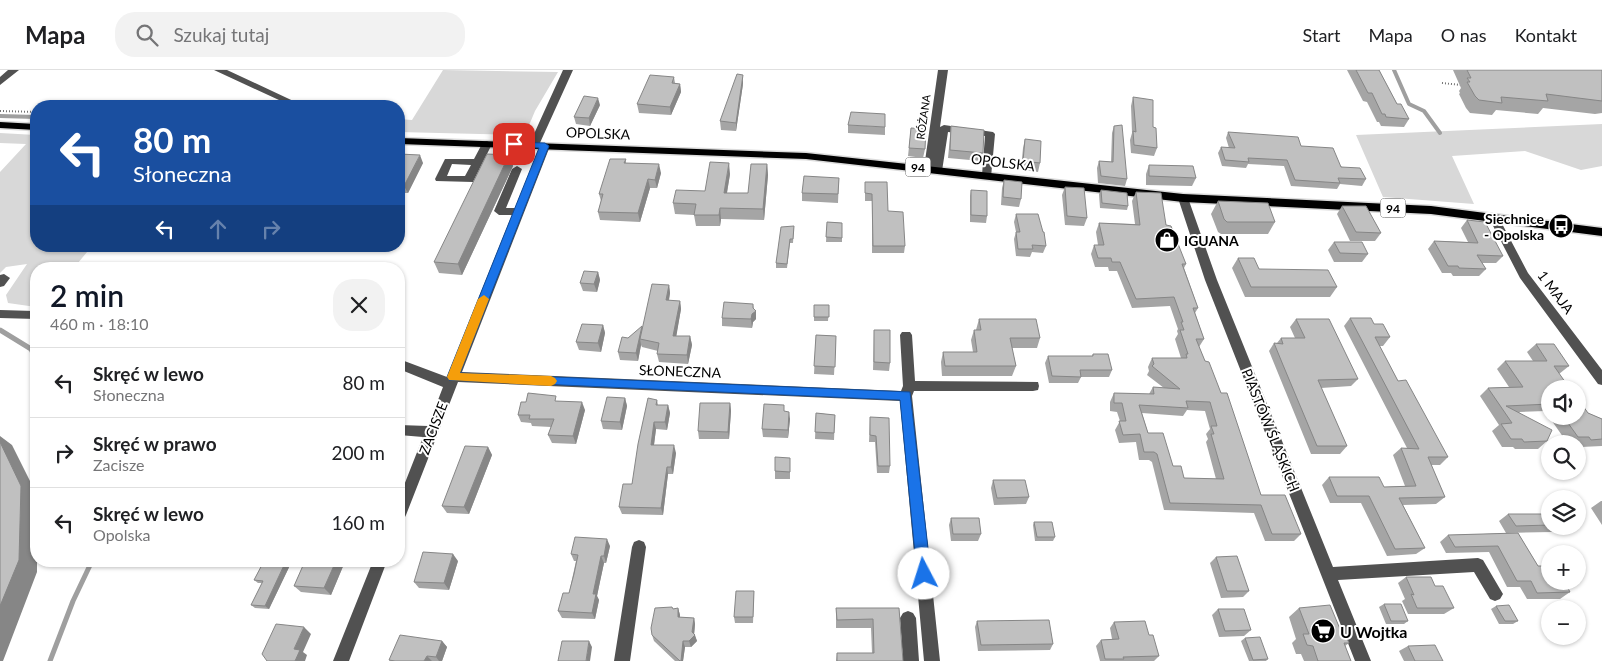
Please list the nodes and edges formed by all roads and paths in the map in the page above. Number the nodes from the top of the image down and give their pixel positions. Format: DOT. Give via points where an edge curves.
graph roads {
  1 [pos="14,70"];
  2 [pos="219,70"];
  3 [pos="568,70"];
  4 [pos="943,70"];
  5 [pos="0,82"];
  6 [pos="1442,83"];
  7 [pos="1461,84"];
  8 [pos="286,100"];
  9 [pos="0,111"];
  10 [pos="30,112"];
  11 [pos="0,125"];
  12 [pos="30,127"];
  13 [pos="405,141"];
  14 [pos="487,144"];
  15 [pos="539,145"];
  16 [pos="517,169"];
  17 [pos="934,169"];
  18 [pos="444,170"];
  19 [pos="987,175"];
  20 [pos="1183,198"];
  21 [pos="517,212"];
  22 [pos="1494,218"];
  23 [pos="1602,232"];
  24 [pos="0,314"];
  25 [pos="30,315"];
  26 [pos="906,335"];
  27 [pos="405,366"];
  28 [pos="1602,380"];
  29 [pos="451,381"];
  30 [pos="1033,386"];
  31 [pos="908,391"];
  32 [pos="405,430"];
  33 [pos="432,432"];
  34 [pos="405,500"];
  35 [pos="639,547"];
  36 [pos="378,567"];
  37 [pos="1329,574"];
  38 [pos="1495,594"];
  39 [pos="908,618"];
  40 [pos="341,661"];
  41 [pos="622,661"];
  42 [pos="911,661"];
  43 [pos="932,661"];
  44 [pos="1363,661"];
  1 -- 5 [label="street"];
  2 -- 8 [label="street"];
  3 -- 15 [label="street, ZACISZE"];
  4 -- 17 [label="street, RÓŻANA"];
  6 -- 7 [label="path"];
  9 -- 10 [label="path"];
  11 -- 12 [label="main road"];
  13 -- 14 [label="main road, OPOLSKA / 94"];
  14 -- 15 [label="main road, OPOLSKA / 94"];
  14 -- 18 [label="street" via="474,168"];
  15 -- 17 [label="main road, OPOLSKA / 94" via="806,156"];
  15 -- 21 [label="street, ZACISZE"];
  16 -- 21 [label="street" via="499,211"];
  17 -- 19 [label="main road, OPOLSKA / 94"];
  17 -- 19 [label="street" via="944,128 990,134"];
  19 -- 20 [label="main road, OPOLSKA / 94"];
  20 -- 22 [label="main road, OPOLSKA / 94" via="1395,208"];
  20 -- 37 [label="street, PIASTÓW ŚLĄSKICH" via="1211,280"];
  21 -- 29 [label="street, ZACISZE"];
  22 -- 23 [label="main road, OPOLSKA / 94"];
  22 -- 28 [label="street, 1 MAJA" via="1524,275"];
  24 -- 25 [label="street"];
  26 -- 31 [label="street"];
  27 -- 29 [label="street, SŁONECZNA"];
  29 -- 31 [label="street, SŁONECZNA"];
  29 -- 33 [label="street, ZACISZE"];
  30 -- 31 [label="street, SŁONECZNA"];
  31 -- 43 [label="street"];
  32 -- 33 [label="street"];
  33 -- 34 [label="street, ZACISZE"];
  35 -- 41 [label="street"];
  36 -- 40 [label="street"];
  37 -- 38 [label="street" via="1478,565"];
  37 -- 44 [label="street, PIASTÓW ŚLĄSKICH"];
  39 -- 42 [label="street"];
}
